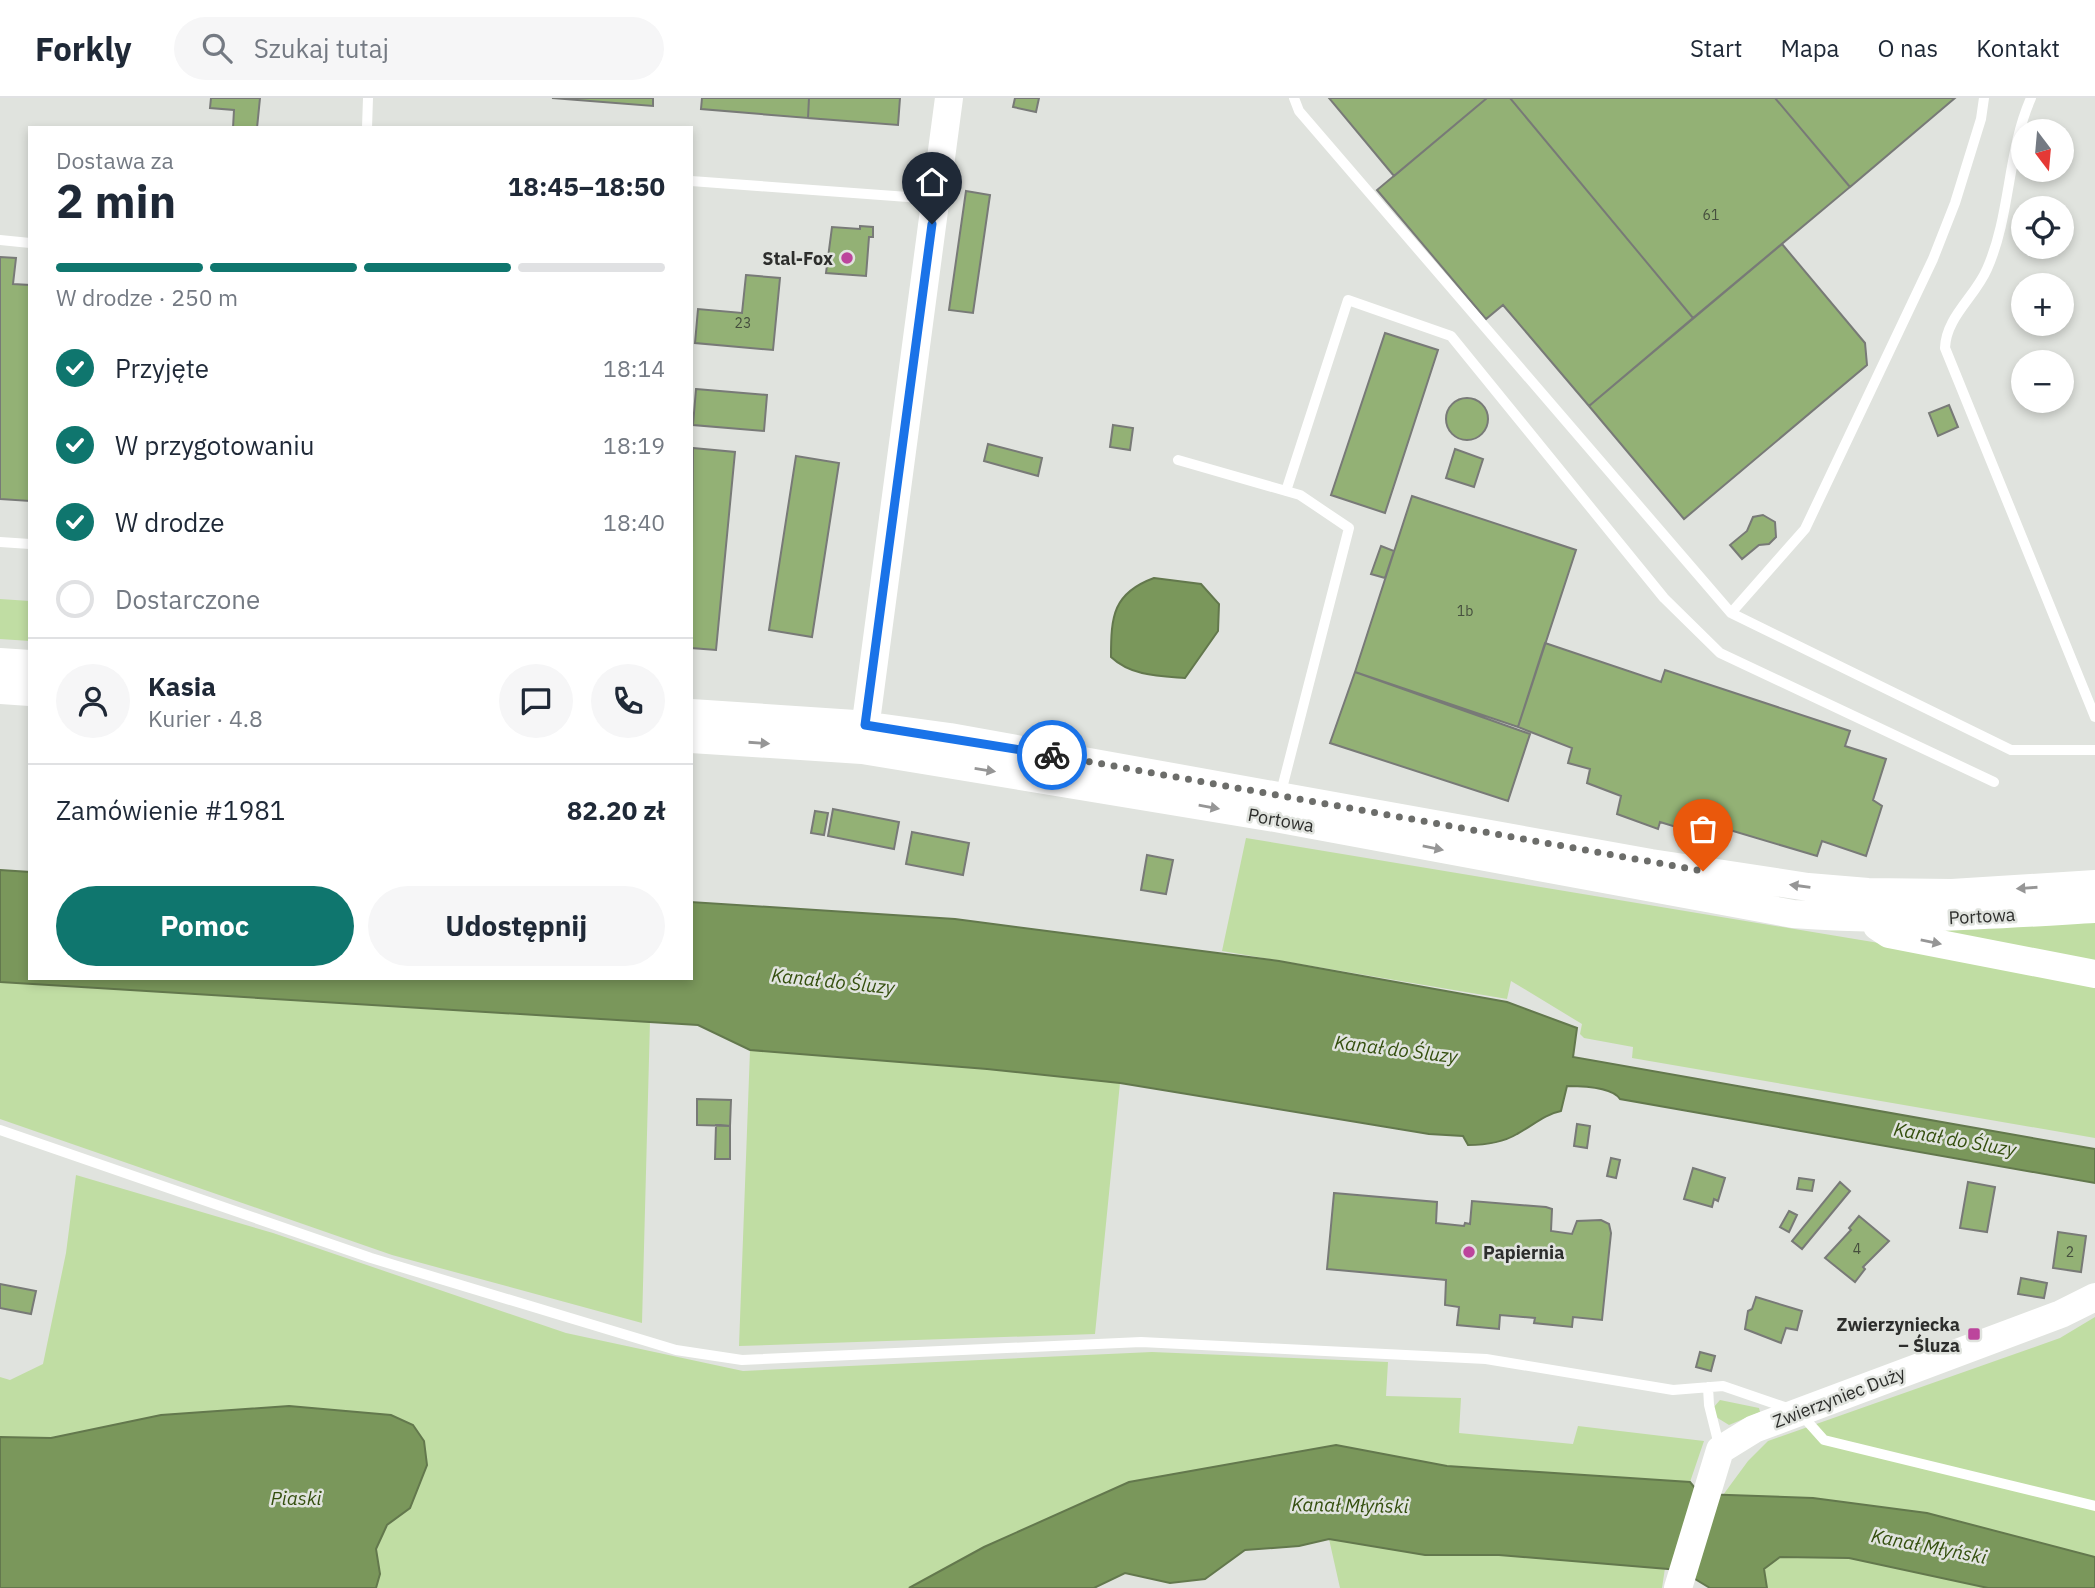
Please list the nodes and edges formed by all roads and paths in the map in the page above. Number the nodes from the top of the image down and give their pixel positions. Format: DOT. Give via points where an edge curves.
graph roads {
  1 [pos="368,98"];
  2 [pos="949,98"];
  3 [pos="1294,98"];
  4 [pos="1984,98"];
  5 [pos="2031,98"];
  6 [pos="366,126"];
  7 [pos="693,181"];
  8 [pos="935,199"];
  9 [pos="0,240"];
  10 [pos="28,243"];
  11 [pos="1178,460"];
  12 [pos="1286,491"];
  13 [pos="0,542"];
  14 [pos="28,544"];
  15 [pos="1731,613"];
  16 [pos="0,662"];
  17 [pos="28,664"];
  18 [pos="0,690"];
  19 [pos="28,692"];
  20 [pos="693,713"];
  21 [pos="2095,717"];
  22 [pos="693,738"];
  23 [pos="864,738"];
  24 [pos="2095,750"];
  25 [pos="1994,782"];
  26 [pos="1277,807"];
  27 [pos="2095,884"];
  28 [pos="1868,892"];
  29 [pos="2095,909"];
  30 [pos="1868,920"];
  31 [pos="2095,974"];
  32 [pos="0,1130"];
  33 [pos="2095,1297"];
  34 [pos="1708,1387"];
  35 [pos="1798,1412"];
  36 [pos="1720,1450"];
  37 [pos="2095,1506"];
  38 [pos="1679,1583"];
  1 -- 6 [label="lane"];
  2 -- 8 [label="street"];
  3 -- 15 [label="lane" via="1299,111"];
  4 -- 15 [label="lane" via="1955,202 1933,259 1805,529"];
  5 -- 21 [label="lane" via="2022,117 1987,270 1946,332 1945,348"];
  7 -- 8 [label="lane"];
  8 -- 23 [label="street"];
  9 -- 10 [label="lane"];
  11 -- 12 [label="lane"];
  12 -- 25 [label="lane" via="1348,300 1451,336 1664,598 1720,653"];
  12 -- 26 [label="lane" via="1300,495 1349,528"];
  13 -- 14 [label="lane"];
  15 -- 24 [label="lane" via="2011,750"];
  16 -- 17 [label="street"];
  18 -- 19 [label="street"];
  20 -- 23 [label="street, Portowa"];
  22 -- 23 [label="street, Portowa, one-way"];
  23 -- 26 [label="street, Portowa"];
  28 -- 26 [label="street, Portowa, one-way" via="1808,887"];
  26 -- 30 [label="street, Portowa, one-way" via="1793,914"];
  27 -- 28 [label="street, Portowa, one-way" via="1952,893"];
  28 -- 30 [label="street"];
  29 -- 30 [label="street, Portowa"];
  30 -- 31 [label="street, one-way" via="1889,934"];
  32 -- 34 [label="lane" via="370,1258 676,1350 729,1358 851,1357 1141,1342 1486,1359 1673,1390"];
  33 -- 35 [label="street, Zwierzyniec Duży" via="2061,1314"];
  34 -- 35 [label="lane" via="1723,1385"];
  34 -- 36 [label="lane"];
  35 -- 36 [label="street, Zwierzyniec Duży" via="1754,1429"];
  35 -- 37 [label="lane" via="1825,1440"];
  36 -- 38 [label="street"];
}
